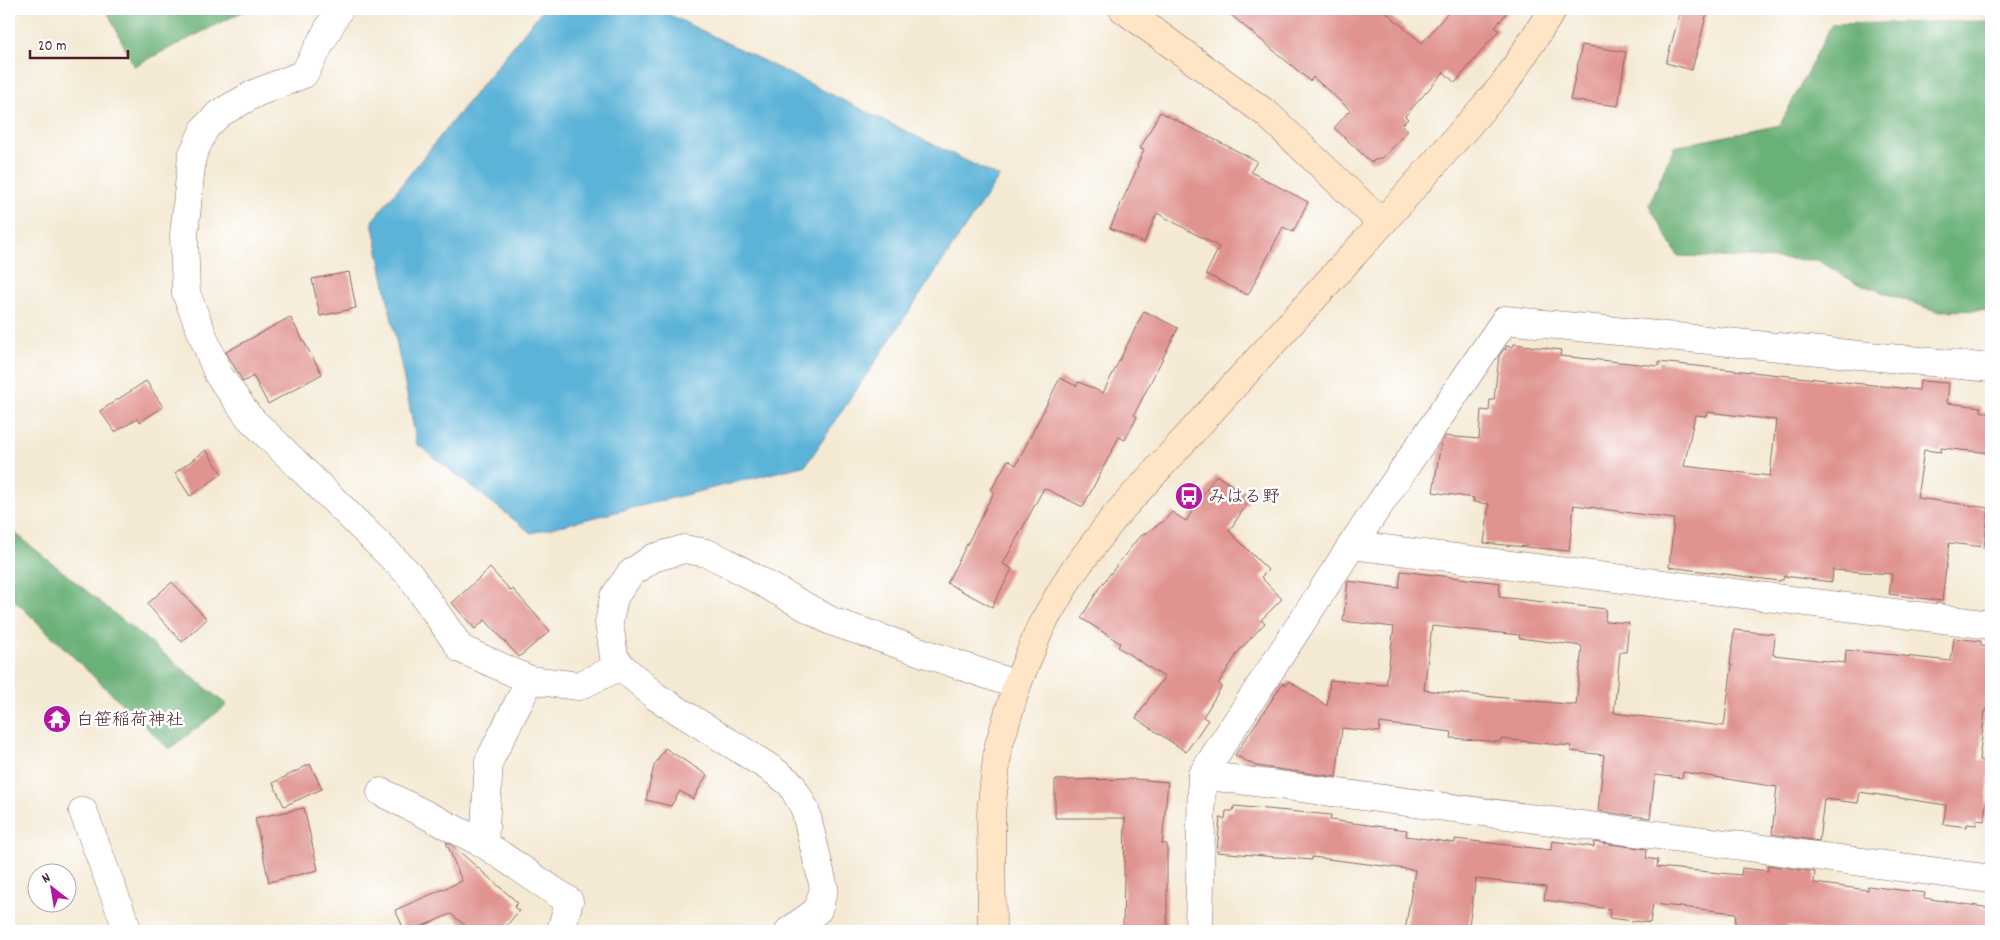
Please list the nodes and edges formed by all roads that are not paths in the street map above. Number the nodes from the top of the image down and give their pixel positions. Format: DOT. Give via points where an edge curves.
graph roads {
  1 [pos="339,9"];
  2 [pos="1123,9"];
  3 [pos="1553,9"];
  4 [pos="1382,223"];
  5 [pos="1991,368"];
  6 [pos="1352,545"];
  7 [pos="1991,625"];
  8 [pos="621,666"];
  9 [pos="530,680"];
  10 [pos="1017,685"];
  11 [pos="1202,775"];
  12 [pos="381,792"];
  13 [pos="83,811"];
  14 [pos="484,844"];
  15 [pos="1991,879"];
  16 [pos="128,931"];
  17 [pos="561,931"];
  18 [pos="789,931"];
  19 [pos="992,931"];
  20 [pos="1199,931"];
  1 -- 9 [label="street" via="304,74 248,97 220,113 205,128 192,156 184,235 186,293 218,374 249,418 409,574 461,649"];
  2 -- 4 [label="street" via="1267,114"];
  3 -- 4 [label="street" via="1505,83"];
  4 -- 10 [label="street" via="1116,515 1072,573 1041,626"];
  5 -- 6 [label="street" via="1505,320"];
  6 -- 7 [label="street"];
  6 -- 11 [label="street"];
  8 -- 9 [label="street" via="579,686"];
  8 -- 10 [label="street" via="614,656 609,623 614,597 630,574 653,558 684,549 706,552 832,621"];
  8 -- 18 [label="street" via="655,696 791,784 805,809 824,888 818,910"];
  9 -- 14 [label="street" via="489,761"];
  10 -- 19 [label="street" via="998,748 991,812"];
  11 -- 15 [label="street"];
  11 -- 20 [label="street"];
  12 -- 14 [label="street"];
  13 -- 16 [label="street"];
  14 -- 17 [label="street" via="569,901"];
}
